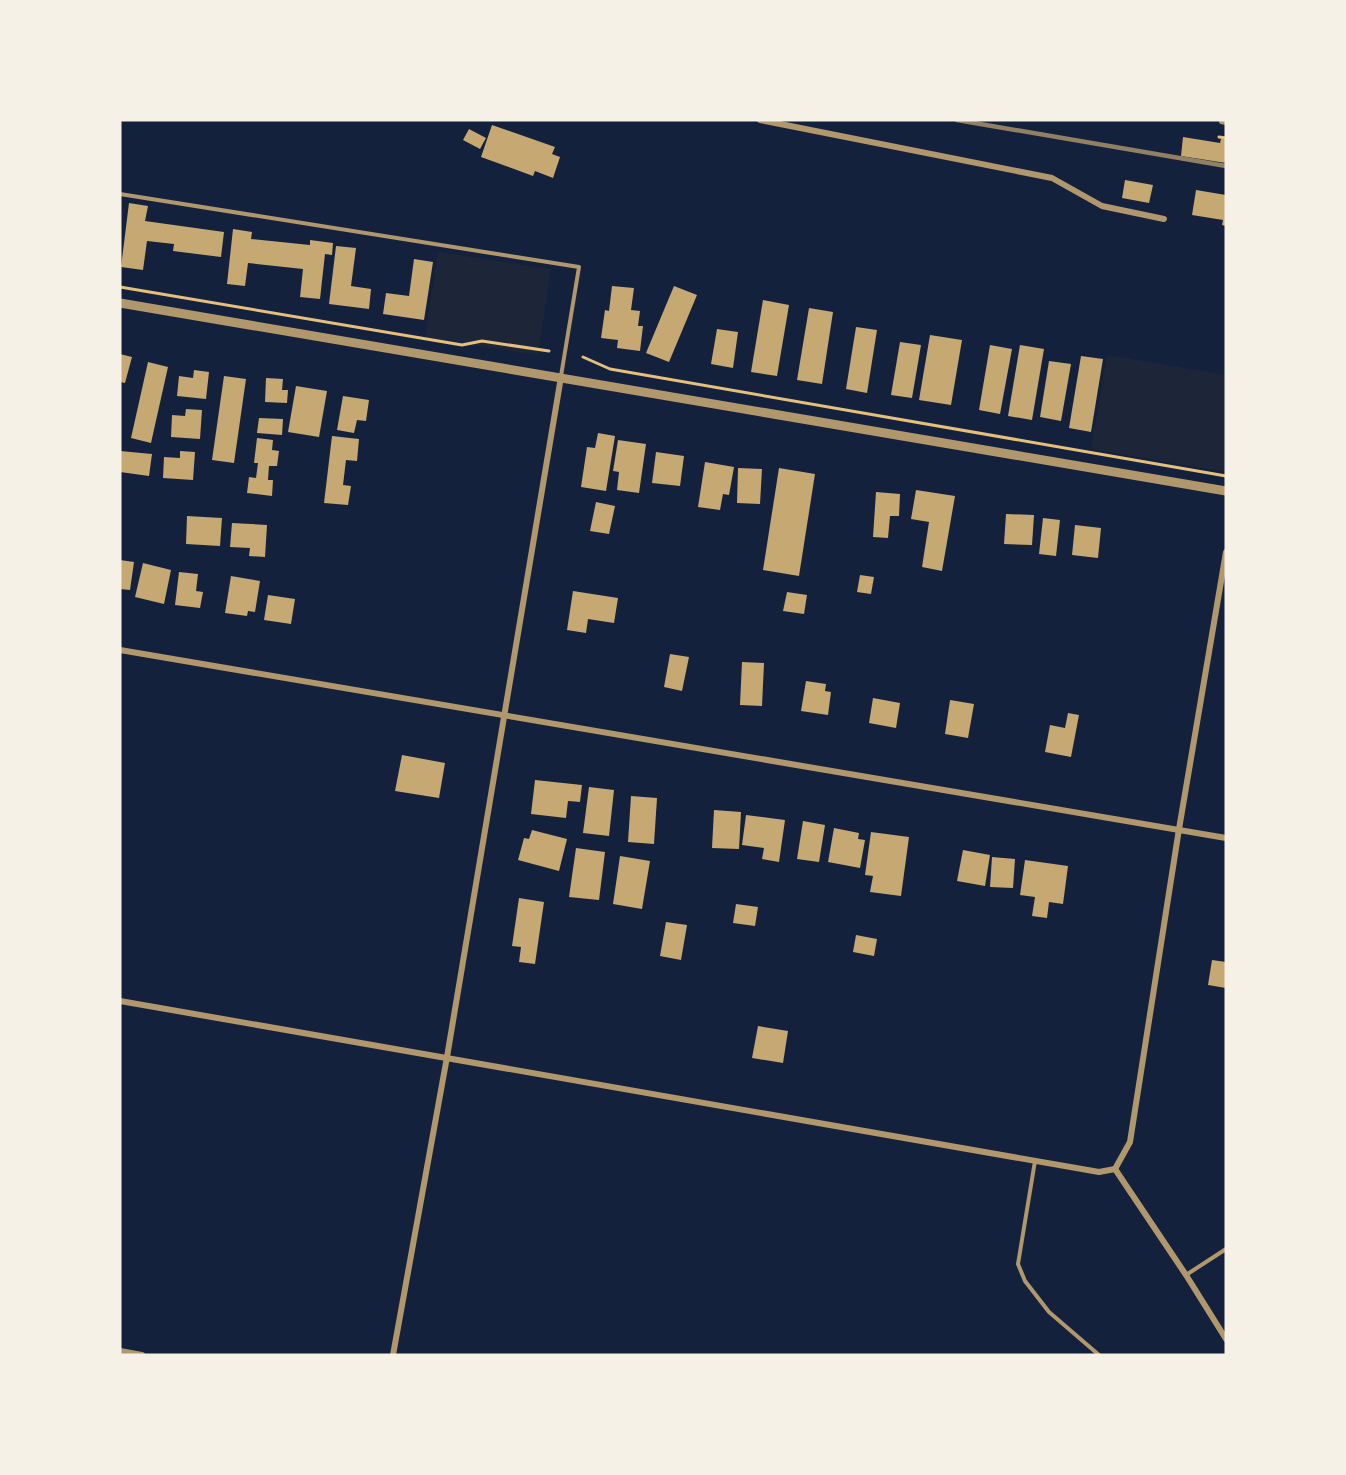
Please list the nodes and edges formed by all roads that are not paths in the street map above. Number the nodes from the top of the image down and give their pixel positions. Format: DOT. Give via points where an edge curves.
graph roads {
  1 [pos="760,120"];
  2 [pos="120,194"];
  3 [pos="1164,219"];
  4 [pos="120,303"];
  5 [pos="561,377"];
  6 [pos="1226,490"];
  7 [pos="1226,552"];
  8 [pos="120,650"];
  9 [pos="503,716"];
  10 [pos="1179,830"];
  11 [pos="1226,838"];
  12 [pos="120,1001"];
  13 [pos="447,1058"];
  14 [pos="1035,1161"];
  15 [pos="1115,1169"];
  16 [pos="1226,1249"];
  17 [pos="1186,1275"];
  18 [pos="1226,1339"];
  19 [pos="120,1351"];
  20 [pos="142,1355"];
  21 [pos="393,1355"];
  22 [pos="1100,1355"];
  1 -- 3 [label="street" via="1052,177 1102,206"];
  2 -- 5 [label="lane" via="579,267"];
  4 -- 5 [label="street"];
  5 -- 6 [label="street"];
  5 -- 9 [label="street"];
  7 -- 10 [label="street"];
  8 -- 9 [label="street"];
  9 -- 10 [label="street"];
  9 -- 13 [label="street"];
  10 -- 11 [label="street"];
  10 -- 15 [label="street" via="1130,1142"];
  12 -- 13 [label="street"];
  13 -- 14 [label="street"];
  13 -- 21 [label="street"];
  14 -- 15 [label="street" via="1099,1172"];
  14 -- 22 [label="lane" via="1018,1264 1025,1281 1050,1312"];
  15 -- 17 [label="street"];
  16 -- 17 [label="lane"];
  17 -- 18 [label="street"];
  19 -- 20 [label="street"];
}
